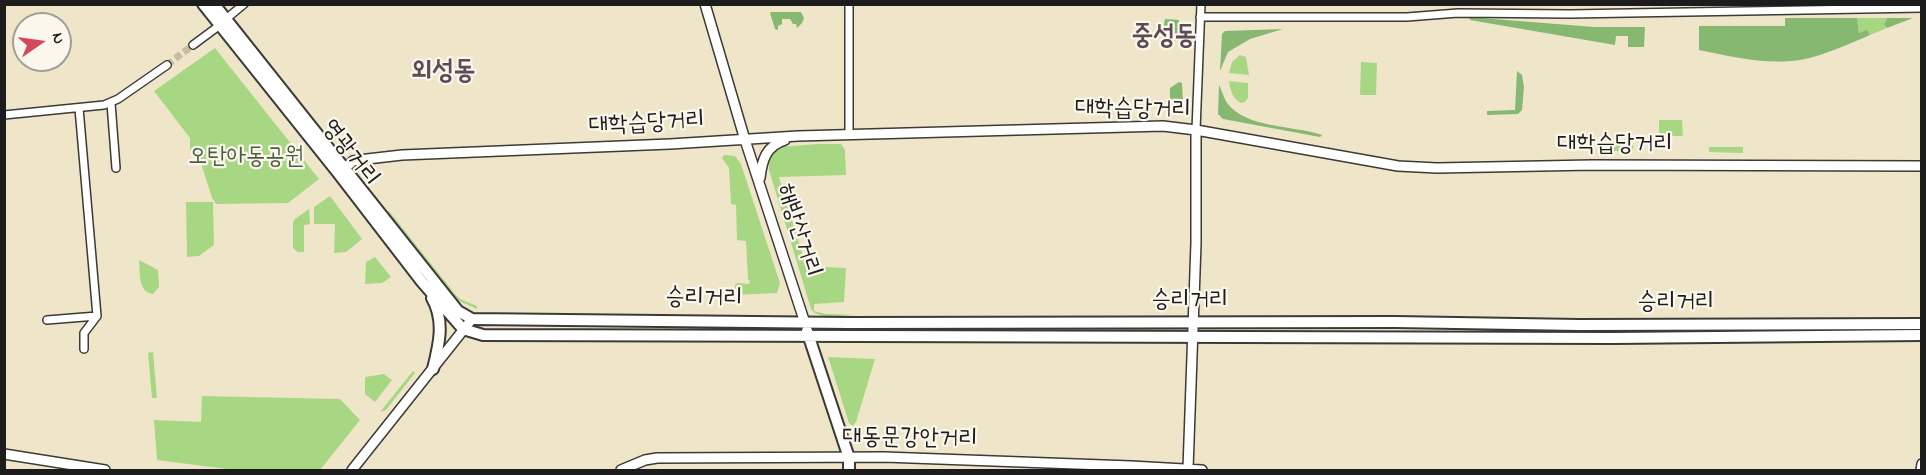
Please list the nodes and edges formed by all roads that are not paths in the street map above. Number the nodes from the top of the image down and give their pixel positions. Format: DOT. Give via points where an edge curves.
graph roads {
  1 [pos="203,4"];
  2 [pos="214,4"];
  3 [pos="244,4"];
  4 [pos="705,4"];
  5 [pos="849,4"];
  6 [pos="1201,4"];
  7 [pos="1922,8"];
  8 [pos="1200,17"];
  9 [pos="223,22"];
  10 [pos="193,45"];
  11 [pos="167,65"];
  12 [pos="111,103"];
  13 [pos="79,108"];
  14 [pos="4,115"];
  15 [pos="1196,130"];
  16 [pos="849,135"];
  17 [pos="798,136"];
  18 [pos="745,140"];
  19 [pos="1922,166"];
  20 [pos="116,168"];
  21 [pos="345,168"];
  22 [pos="760,183"];
  23 [pos="422,282"];
  24 [pos="97,316"];
  25 [pos="472,319"];
  26 [pos="46,320"];
  27 [pos="805,322"];
  28 [pos="1194,323"];
  29 [pos="1922,324"];
  30 [pos="463,329"];
  31 [pos="1922,335"];
  32 [pos="809,336"];
  33 [pos="1193,337"];
  34 [pos="84,349"];
  35 [pos="433,369"];
  36 [pos="4,454"];
  37 [pos="849,458"];
  38 [pos="1922,464"];
  39 [pos="1188,470"];
  40 [pos="105,471"];
  41 [pos="352,471"];
  42 [pos="621,471"];
  43 [pos="849,471"];
  44 [pos="1202,471"];
  45 [pos="1921,471"];
  1 -- 9 [label="main road, 영광거리"];
  2 -- 9 [label="main road, 영광거리"];
  3 -- 9 [label="street"];
  4 -- 18 [label="main road, 해방산거리"];
  5 -- 16 [label="street"];
  6 -- 8 [label="street"];
  7 -- 8 [label="street"];
  8 -- 15 [label="street"];
  9 -- 10 [label="street"];
  9 -- 21 [label="main road, 영광거리"];
  9 -- 23 [label="main road, 영광거리"];
  11 -- 12 [label="street"];
  12 -- 13 [label="street"];
  12 -- 20 [label="street"];
  13 -- 14 [label="street"];
  13 -- 24 [label="street"];
  15 -- 16 [label="main road, 대학습당거리" via="1163,126"];
  15 -- 19 [label="main road, 대학습당거리" via="1398,166 1437,168"];
  15 -- 28 [label="main road"];
  16 -- 17 [label="main road, 대학습당거리"];
  17 -- 18 [label="main road, 대학습당거리"];
  17 -- 22 [label="main road" via="769,148 762,162"];
  18 -- 21 [label="main road, 대학습당거리" via="402,155 358,160"];
  18 -- 22 [label="main road, 해방산거리"];
  21 -- 25 [label="main road, 영광거리" via="458,311"];
  22 -- 27 [label="main road, 해방산거리"];
  23 -- 30 [label="main road, 영광거리"];
  23 -- 35 [label="main road" via="434,302 441,326"];
  24 -- 26 [label="street"];
  24 -- 34 [label="street" via="84,333"];
  25 -- 27 [label="main road, 승리거리"];
  25 -- 30 [label="main road"];
  27 -- 28 [label="main road, 승리거리"];
  27 -- 32 [label="main road, 해방산거리"];
  28 -- 29 [label="main road, 승리거리"];
  28 -- 33 [label="main road"];
  30 -- 32 [label="main road, 승리거리" via="505,336"];
  30 -- 35 [label="main road"];
  31 -- 33 [label="main road, 승리거리"];
  32 -- 33 [label="main road, 승리거리"];
  32 -- 37 [label="main road, 해방산거리"];
  33 -- 39 [label="main road"];
  35 -- 41 [label="main road"];
  36 -- 40 [label="main road"];
  37 -- 39 [label="main road, 대동문강안거리"];
  37 -- 42 [label="main road, 대동문강안거리" via="657,458"];
  37 -- 43 [label="main road, 해방산거리"];
  38 -- 45 [label="main road"];
  39 -- 44 [label="main road, 대동문강안거리"];
}
